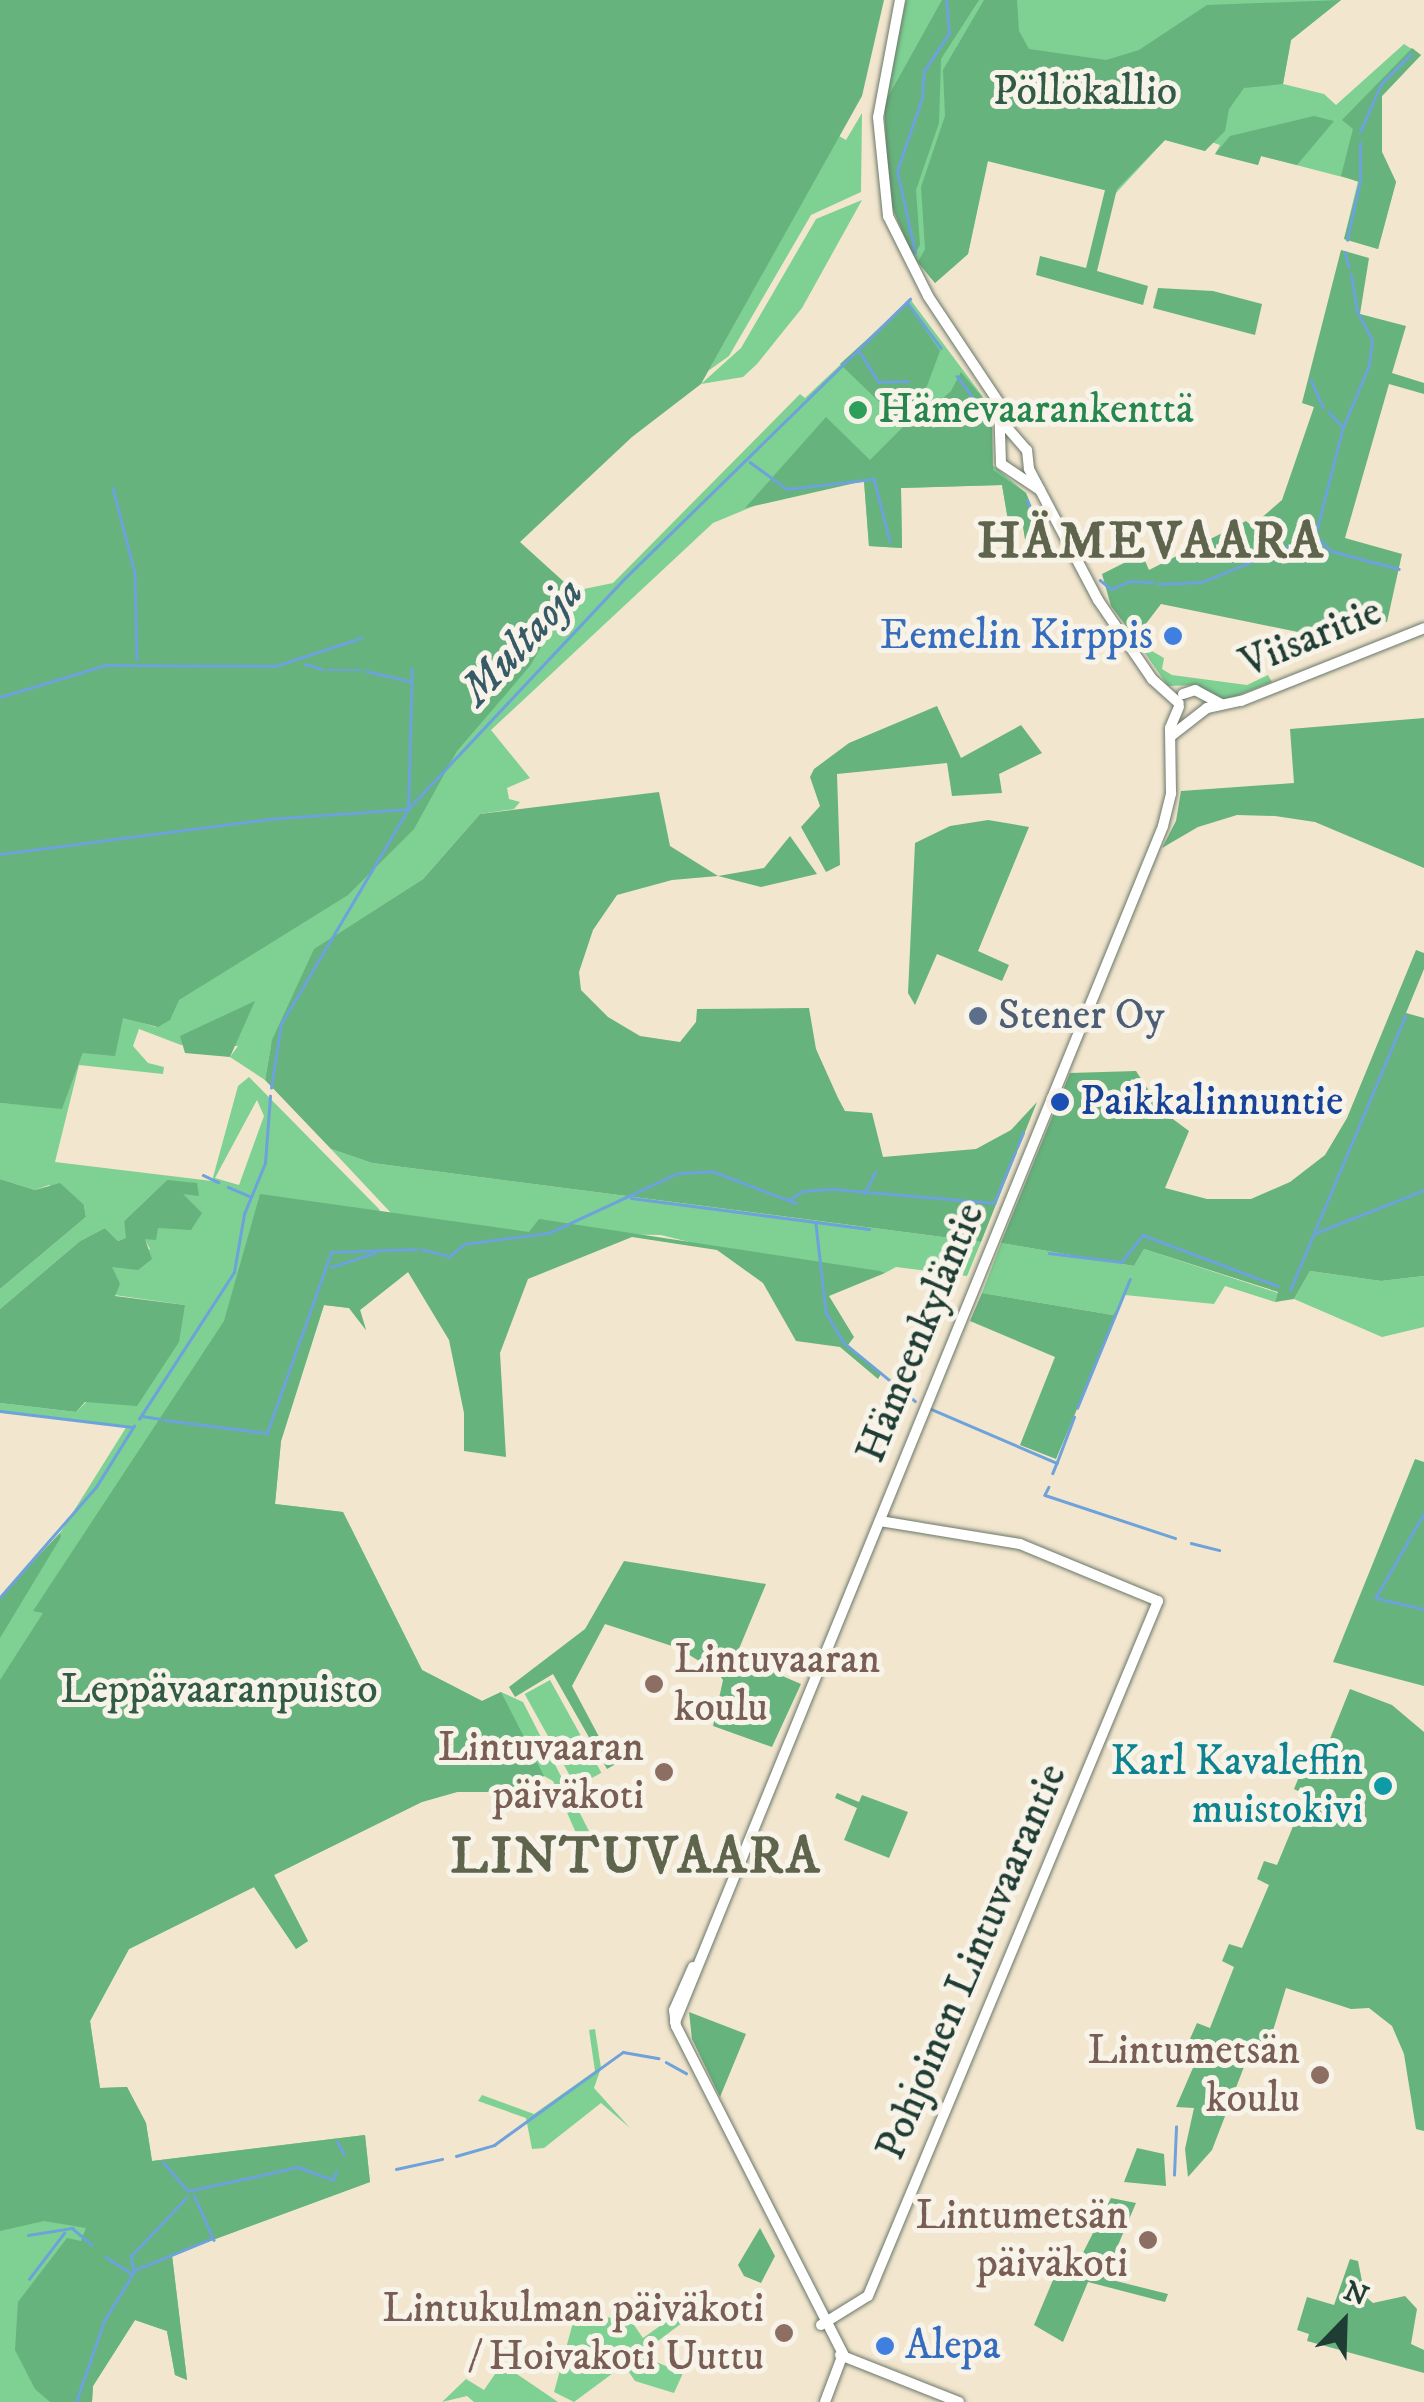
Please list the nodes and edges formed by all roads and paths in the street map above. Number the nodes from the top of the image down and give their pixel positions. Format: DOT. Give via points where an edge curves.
graph roads {
  1 [pos="900,0"];
  2 [pos="1003,423"];
  3 [pos="1016,441"];
  4 [pos="1001,448"];
  5 [pos="1027,461"];
  6 [pos="1011,470"];
  7 [pos="1040,490"];
  8 [pos="1424,628"];
  9 [pos="1180,701"];
  10 [pos="1205,704"];
  11 [pos="1194,717"];
  12 [pos="1170,737"];
  13 [pos="880,1521"];
  14 [pos="823,2323"];
  15 [pos="840,2359"];
  16 [pos="826,2402"];
  17 [pos="959,2402"];
  1 -- 2 [label="street" via="878,116 888,216 910,266 999,403"];
  2 -- 3 [label="street"];
  2 -- 4 [label="street"];
  3 -- 4 [label="street"];
  3 -- 5 [label="street" via="1027,450"];
  4 -- 6 [label="street" via="999,459"];
  5 -- 6 [label="street"];
  5 -- 7 [label="street"];
  6 -- 7 [label="street"];
  7 -- 9 [label="street" via="1098,600 1162,687"];
  8 -- 10 [label="street, Viisaritie" via="1222,704"];
  9 -- 10 [label="street" via="1195,690"];
  9 -- 11 [label="street"];
  9 -- 12 [label="street, Hämeenkyläntie"];
  10 -- 11 [label="street, Viisaritie"];
  11 -- 12 [label="street"];
  12 -- 13 [label="street, Hämeenkyläntie" via="1172,793 1163,826"];
  13 -- 14 [label="street, Hämeenkyläntie" via="676,2022"];
  13 -- 14 [label="street, Pohjoinen Lintuvaarantie" via="1020,1544 1158,1601 868,2296"];
  14 -- 15 [label="street"];
  15 -- 16 [label="street"];
  15 -- 17 [label="street" via="864,2361"];
}
